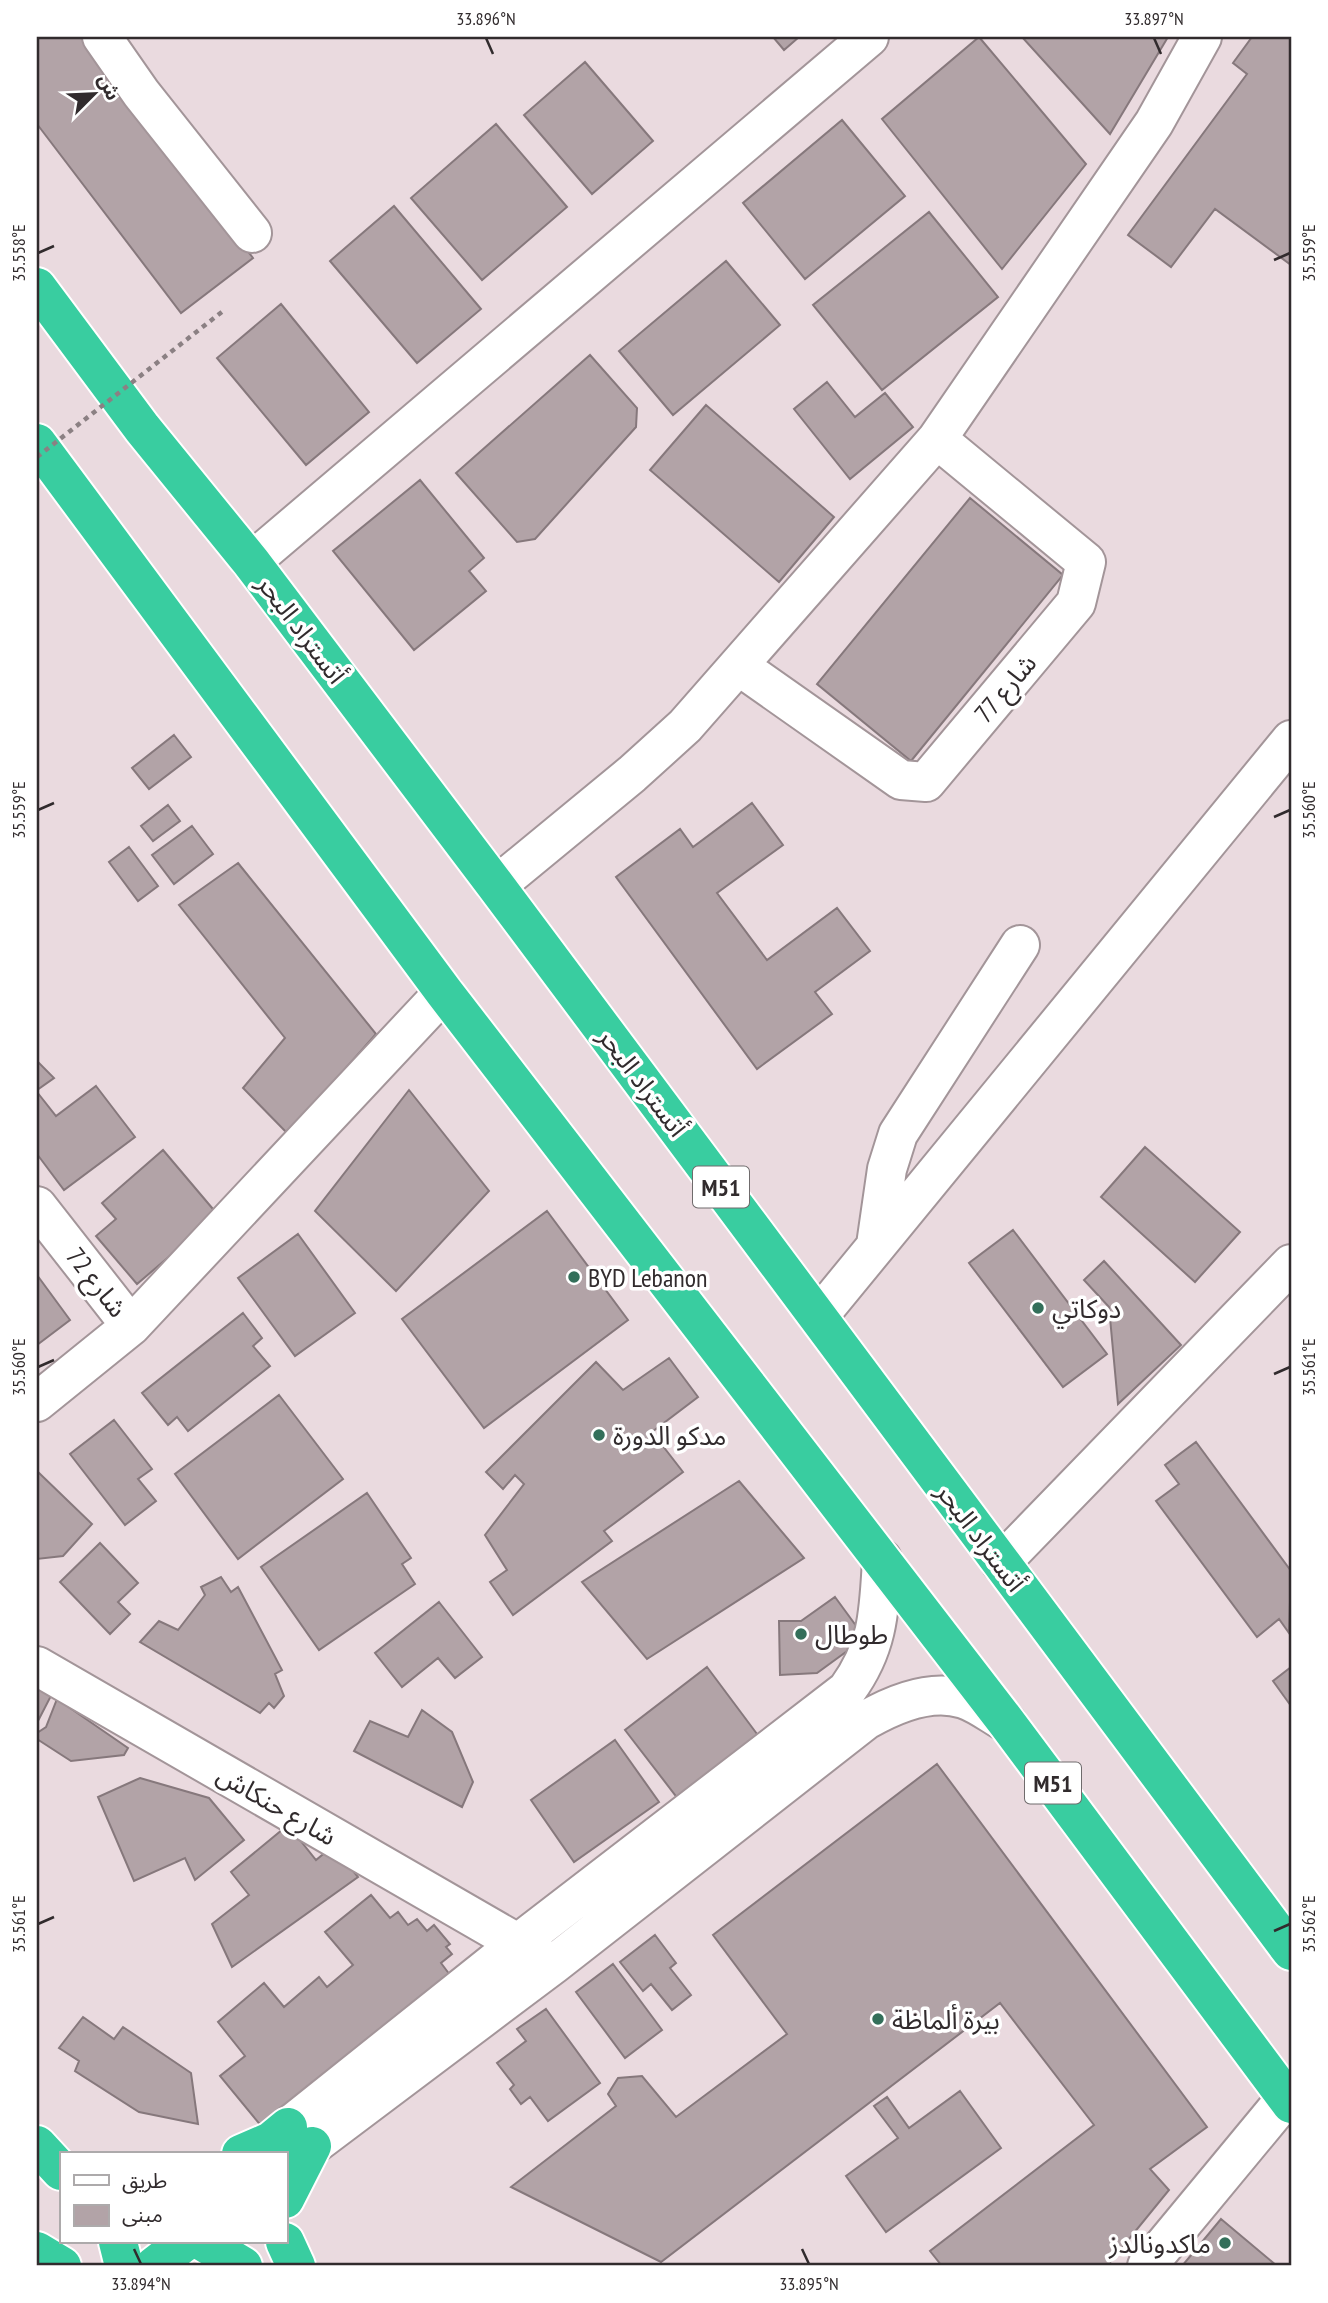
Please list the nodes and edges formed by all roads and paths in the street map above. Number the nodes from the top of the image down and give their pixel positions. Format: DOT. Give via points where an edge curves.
graph roads {
  1 [pos="102,37"];
  2 [pos="869,37"];
  3 [pos="1202,37"];
  4 [pos="252,233"];
  5 [pos="37,287"];
  6 [pos="223,311"];
  7 [pos="937,439"];
  8 [pos="37,443"];
  9 [pos="37,457"];
  10 [pos="251,562"];
  11 [pos="739,667"];
  12 [pos="1291,740"];
  13 [pos="496,886"];
  14 [pos="1020,945"];
  15 [pos="444,992"];
  16 [pos="37,1206"];
  17 [pos="876,1245"];
  18 [pos="1291,1264"];
  19 [pos="818,1317"];
  20 [pos="131,1326"];
  21 [pos="37,1402"];
  22 [pos="882,1559"];
  23 [pos="1000,1563"];
  24 [pos="37,1665"];
  25 [pos="1007,1723"];
  26 [pos="517,1944"];
  27 [pos="1290,1944"];
  28 [pos="554,1964"];
  29 [pos="1289,2101"];
  30 [pos="295,2146"];
  31 [pos="246,2152"];
  32 [pos="287,2188"];
  33 [pos="118,2244"];
  34 [pos="182,2244"];
  35 [pos="206,2244"];
  36 [pos="286,2244"];
  37 [pos="37,2252"];
  38 [pos="62,2266"];
  39 [pos="124,2266"];
  40 [pos="155,2266"];
  41 [pos="243,2266"];
  42 [pos="296,2266"];
  43 [pos="1147,2266"];
  1 -- 4 [label="street"];
  2 -- 10 [label="street"];
  3 -- 7 [label="street" via="1154,124"];
  5 -- 10 [label="highway, أتستراد البحر / M51" via="142,428"];
  6 -- 9 [label="path, bridge"];
  7 -- 11 [label="street"];
  7 -- 11 [label="street, شارع 77" via="1086,562 1076,603 926,782 901,780"];
  8 -- 15 [label="highway, M51"];
  10 -- 13 [label="highway, أتستراد البحر / M51"];
  11 -- 13 [label="street" via="641,766"];
  12 -- 17 [label="street"];
  13 -- 19 [label="highway, أتستراد البحر / M51"];
  14 -- 17 [label="street" via="898,1135 887,1169"];
  15 -- 20 [label="street"];
  15 -- 22 [label="highway, M51"];
  16 -- 20 [label="street, شارع 72"];
  17 -- 19 [label="street"];
  18 -- 23 [label="street"];
  19 -- 23 [label="highway, أتستراد البحر / M51"];
  20 -- 21 [label="street"];
  22 -- 25 [label="highway, M51"];
  22 -- 26 [label="street" via="874,1642 847,1690"];
  23 -- 27 [label="highway, أتستراد البحر / M51"];
  24 -- 26 [label="street, شارع حنكاش"];
  25 -- 28 [label="street" via="964,1699 941,1696 889,1707 866,1720"];
  25 -- 29 [label="highway, M51"];
  26 -- 28 [label="street, شارع حنكاش"];
  26 -- 30 [label="street"];
  28 -- 30 [label="street"];
  29 -- 43 [label="street"];
  30 -- 31 [label="highway" via="271,2141"];
  30 -- 32 [label="highway"];
  33 -- 39 [label="highway"];
  34 -- 40 [label="highway"];
  35 -- 41 [label="highway"];
  36 -- 42 [label="highway"];
  37 -- 38 [label="highway"];
}
